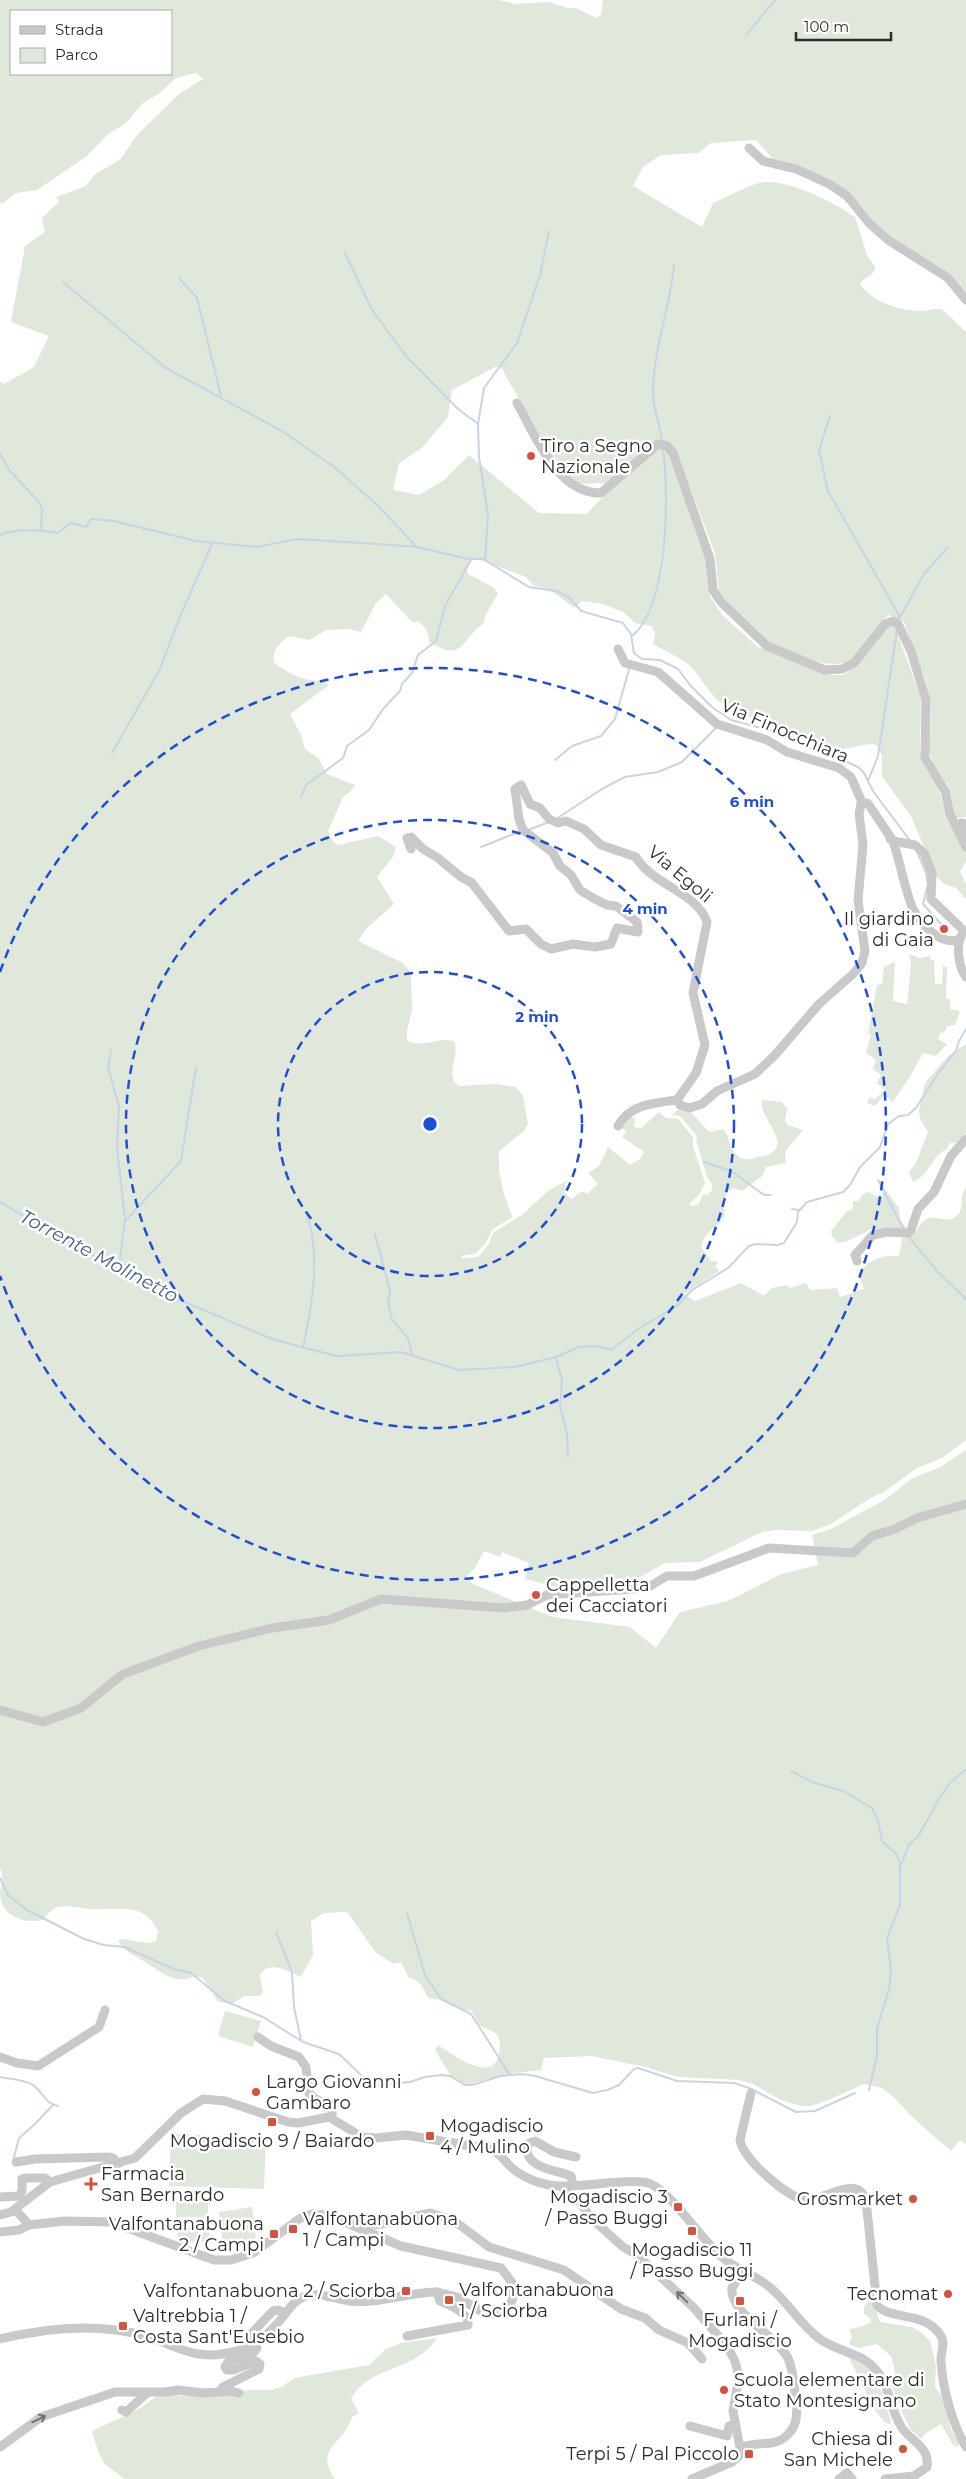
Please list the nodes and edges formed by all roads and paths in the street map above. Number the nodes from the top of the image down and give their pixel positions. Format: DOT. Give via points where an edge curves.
graph roads {
  1 [pos="749,148"];
  2 [pos="966,300"];
  3 [pos="517,403"];
  4 [pos="618,649"];
  5 [pos="966,824"];
  6 [pos="966,837"];
  7 [pos="893,839"];
  8 [pos="966,846"];
  9 [pos="411,849"];
  10 [pos="964,928"];
  11 [pos="959,940"];
  12 [pos="966,977"];
  13 [pos="677,1100"];
  14 [pos="618,1126"];
  15 [pos="966,1139"];
  16 [pos="857,1261"];
  17 [pos="966,1504"];
  18 [pos="0,1710"];
  19 [pos="106,2010"];
  20 [pos="258,2037"];
  21 [pos="0,2057"];
  22 [pos="751,2093"];
  23 [pos="332,2118"];
  24 [pos="576,2157"];
  25 [pos="16,2162"];
  26 [pos="118,2164"];
  27 [pos="50,2182"];
  28 [pos="560,2186"];
  29 [pos="573,2186"];
  30 [pos="0,2197"];
  31 [pos="15,2209"];
  32 [pos="0,2215"];
  33 [pos="348,2224"];
  34 [pos="29,2225"];
  35 [pos="0,2232"];
  36 [pos="731,2263"];
  37 [pos="748,2273"];
  38 [pos="732,2288"];
  39 [pos="437,2292"];
  40 [pos="285,2313"];
  41 [pos="249,2336"];
  42 [pos="407,2336"];
  43 [pos="0,2339"];
  44 [pos="255,2344"];
  45 [pos="702,2359"];
  46 [pos="220,2391"];
  47 [pos="148,2392"];
  48 [pos="239,2393"];
  49 [pos="122,2410"];
  50 [pos="735,2423"];
  51 [pos="690,2426"];
  52 [pos="966,2447"];
  53 [pos="0,2448"];
  54 [pos="740,2448"];
  55 [pos="692,2479"];
  56 [pos="839,2479"];
  57 [pos="852,2479"];
  58 [pos="885,2479"];
  1 -- 2 [label="street" via="764,161 796,169 847,196 888,240 948,278"];
  3 -- 8 [label="street" via="553,466 575,486 590,493 601,493 658,444 667,446 673,453 710,559 713,590 766,646 825,670 842,669 854,663 885,624 893,620 898,624 911,651 926,700 924,758 945,791 950,814"];
  4 -- 7 [label="street, Via Finocchiara" via="626,663 658,672 717,724 767,740 787,752 839,768 851,776 863,803 883,833"];
  5 -- 6 [label="street" via="961,826"];
  7 -- 10 [label="street" via="916,845 924,853 932,873 932,901"];
  7 -- 11 [label="street, Via Finocchiara" via="914,910 934,934 947,941"];
  7 -- 13 [label="street" via="867,803 860,805 864,845 858,900 865,951 859,968 819,1004 755,1074 717,1091 702,1104 689,1108"];
  9 -- 13 [label="street, Via Egoli" via="407,838 411,837 423,850 472,883 509,931 526,929 541,944 551,948 573,944 595,947 611,944 617,928 638,932 637,922 632,917 580,890 553,854 523,830 515,789 520,785 530,804 540,808 549,819 558,823 566,821 584,829 601,844 636,857 642,868 697,906 706,918 707,929 693,993 705,1045 696,1073"];
  10 -- 11 [label="street"];
  11 -- 12 [label="street" via="960,960"];
  13 -- 14 [label="street" via="656,1101 630,1111"];
  15 -- 16 [label="street" via="951,1156 934,1192 918,1209 911,1230 908,1233 886,1232 870,1236 855,1255"];
  17 -- 18 [label="street" via="917,1518 872,1536 853,1553 769,1548 694,1576 667,1576 647,1588 630,1591 547,1595 528,1606 504,1608 381,1599 328,1620 272,1628 199,1646 123,1674 81,1708 44,1722"];
  19 -- 21 [label="street" via="100,2026 38,2066"];
  20 -- 23 [label="street" via="303,2061 308,2092 332,2108"];
  22 -- 52 [label="street" via="740,2140 754,2166 802,2199 814,2199 850,2188 858,2188 863,2193 878,2305 886,2312 916,2318 941,2336 944,2343 941,2361 949,2400"];
  23 -- 26 [label="street" via="294,2123 218,2099 203,2099 182,2113 135,2158"];
  23 -- 28 [label="street" via="362,2137 406,2135 496,2151 518,2172 548,2185"];
  24 -- 29 [label="street" via="554,2152 535,2141 530,2142 527,2148 528,2154 540,2166 571,2176"];
  25 -- 26 [label="street" via="108,2157"];
  26 -- 27 [label="street"];
  27 -- 30 [label="street" via="45,2178 25,2178 22,2179 19,2196"];
  27 -- 31 [label="street"];
  28 -- 29 [label="street"];
  50 -- 28 [label="street, one-way" via="733,2411 739,2377 727,2346 694,2308 636,2254 623,2247 591,2218 578,2200"];
  29 -- 36 [label="street" via="640,2180 650,2183 718,2254"];
  31 -- 32 [label="street"];
  31 -- 34 [label="street"];
  33 -- 34 [label="street" via="328,2215 312,2214 299,2219 255,2252 245,2257 222,2260 205,2257 111,2222 65,2221"];
  33 -- 39 [label="street" via="401,2246 501,2268 513,2284 514,2294 507,2307 499,2313 486,2314 457,2297"];
  33 -- 45 [label="street" via="352,2219 370,2225 382,2224 430,2213 453,2220 489,2247 564,2270 621,2309 645,2318 659,2330 688,2343"];
  34 -- 35 [label="street" via="19,2230"];
  36 -- 37 [label="street"];
  36 -- 38 [label="street"];
  37 -- 38 [label="street"];
  37 -- 58 [label="street" via="775,2292 812,2333 832,2346 857,2355 876,2370 898,2421 921,2446 928,2459 927,2467 914,2476"];
  38 -- 54 [label="street" via="733,2299 738,2306 777,2343 789,2360 798,2416 791,2431 781,2440 750,2443"];
  39 -- 40 [label="street" via="359,2302 307,2295"];
  39 -- 42 [label="street" via="440,2301 465,2315 468,2325"];
  40 -- 41 [label="street" via="278,2310 269,2315"];
  40 -- 44 [label="street"];
  43 -- 44 [label="street" via="56,2328 121,2331 200,2355 235,2352"];
  44 -- 46 [label="street" via="254,2352 228,2362 225,2367 233,2370 256,2361 260,2364 259,2369"];
  46 -- 47 [label="street"];
  46 -- 48 [label="street"];
  47 -- 49 [label="street" via="135,2406 126,2412"];
  53 -- 47 [label="street, one-way" via="34,2421 108,2394 130,2390"];
  50 -- 51 [label="street" via="729,2426 727,2436"];
  50 -- 54 [label="street"];
  54 -- 55 [label="street" via="739,2456 732,2462"];
  56 -- 57 [label="street" via="847,2473"];
}
